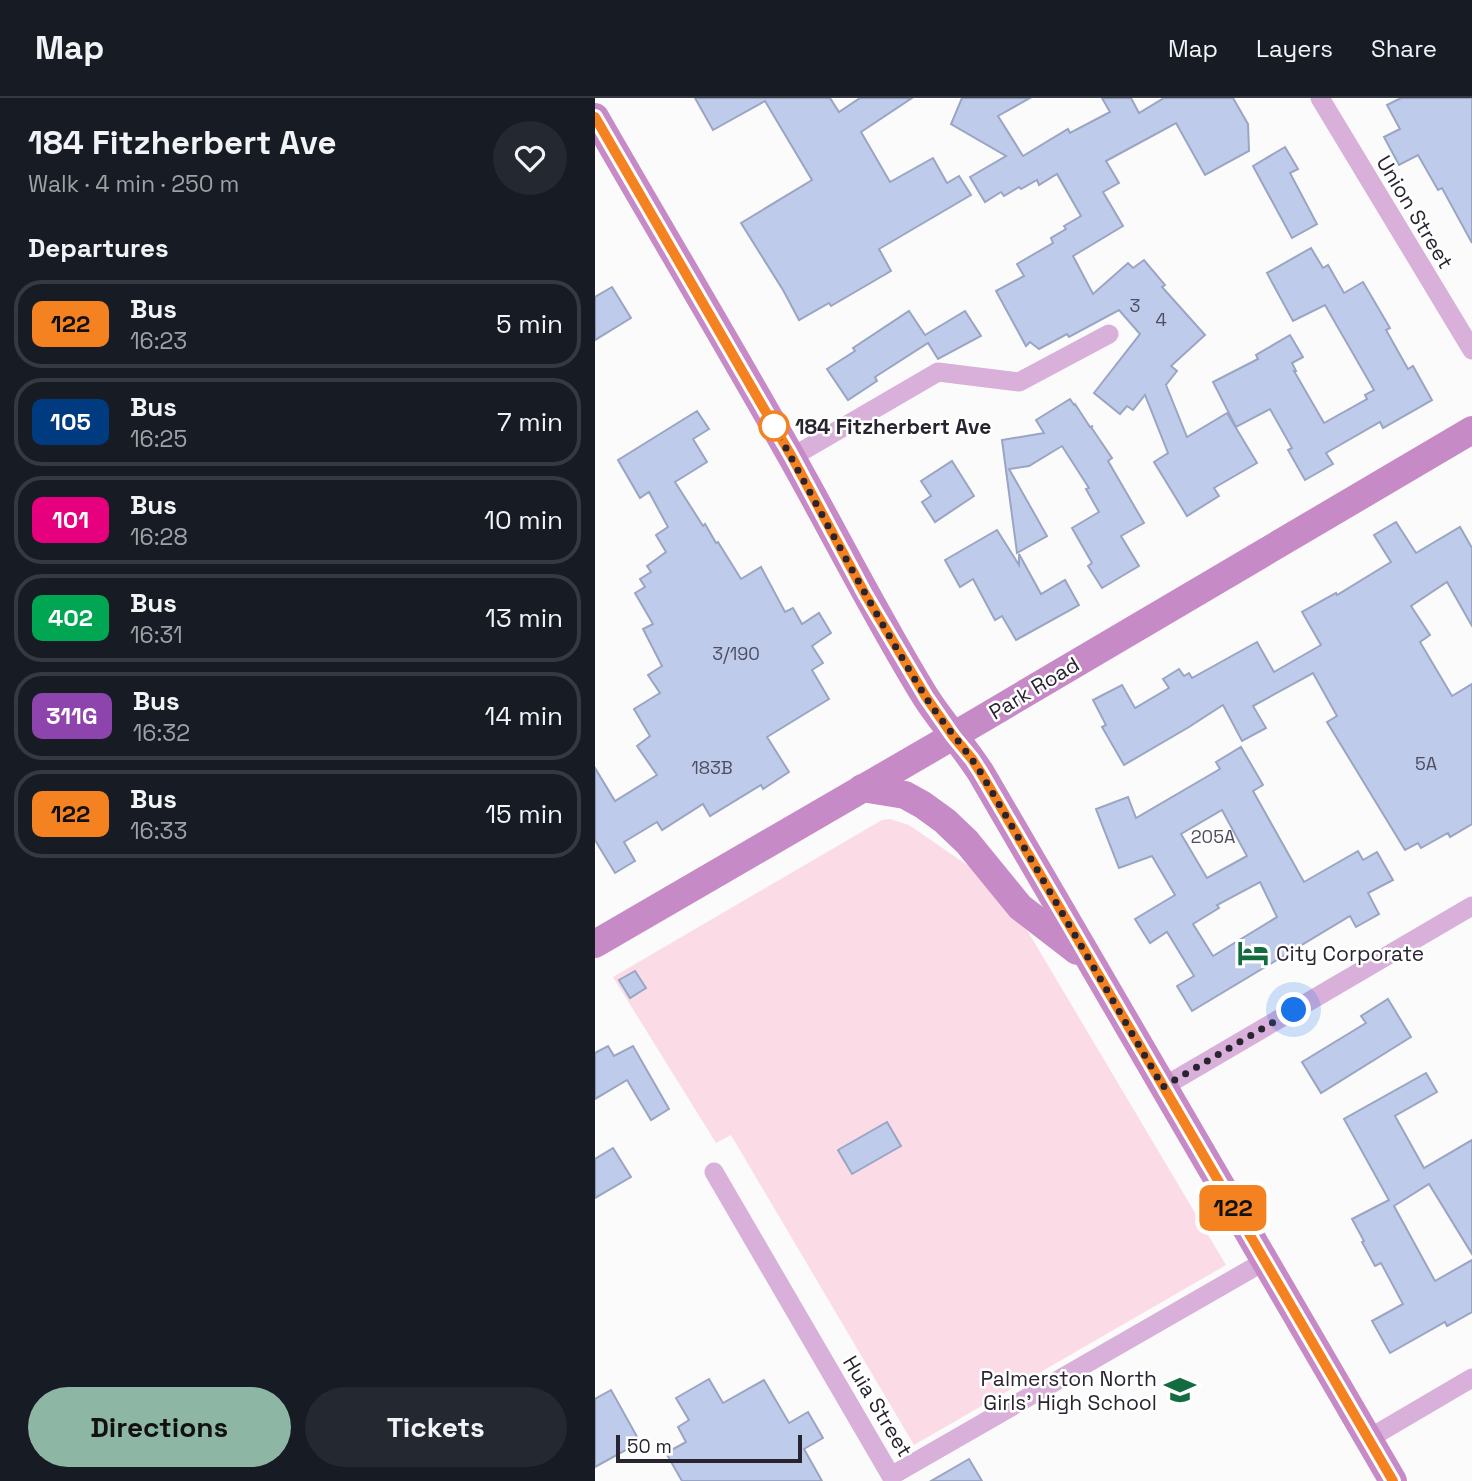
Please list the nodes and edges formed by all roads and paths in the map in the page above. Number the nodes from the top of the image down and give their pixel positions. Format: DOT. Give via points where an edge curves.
graph roads {
  1 [pos="1320,98"];
  2 [pos="595,117"];
  3 [pos="1109,334"];
  4 [pos="1472,350"];
  5 [pos="1472,430"];
  6 [pos="792,457"];
  7 [pos="953,736"];
  8 [pos="862,788"];
  9 [pos="1472,906"];
  10 [pos="595,944"];
  11 [pos="1089,960"];
  12 [pos="1163,1087"];
  13 [pos="714,1172"];
  14 [pos="1265,1261"];
  15 [pos="1472,1378"];
  16 [pos="1368,1439"];
  17 [pos="1393,1481"];
  1 -- 4 [label="street, Union Street"];
  2 -- 6 [label="main road"];
  3 -- 6 [label="street" via="1019,382 938,372"];
  5 -- 7 [label="main road, Park Road"];
  6 -- 7 [label="main road" via="865,594"];
  7 -- 8 [label="main road, Park Road"];
  7 -- 11 [label="main road" via="981,773"];
  8 -- 10 [label="main road, Park Road"];
  8 -- 11 [label="main road" via="905,795 945,821 1020,906"];
  9 -- 12 [label="street"];
  11 -- 12 [label="main road"];
  12 -- 14 [label="main road"];
  13 -- 14 [label="street, Huia Street" via="891,1476"];
  14 -- 16 [label="main road"];
  15 -- 16 [label="street"];
  16 -- 17 [label="main road"];
}
